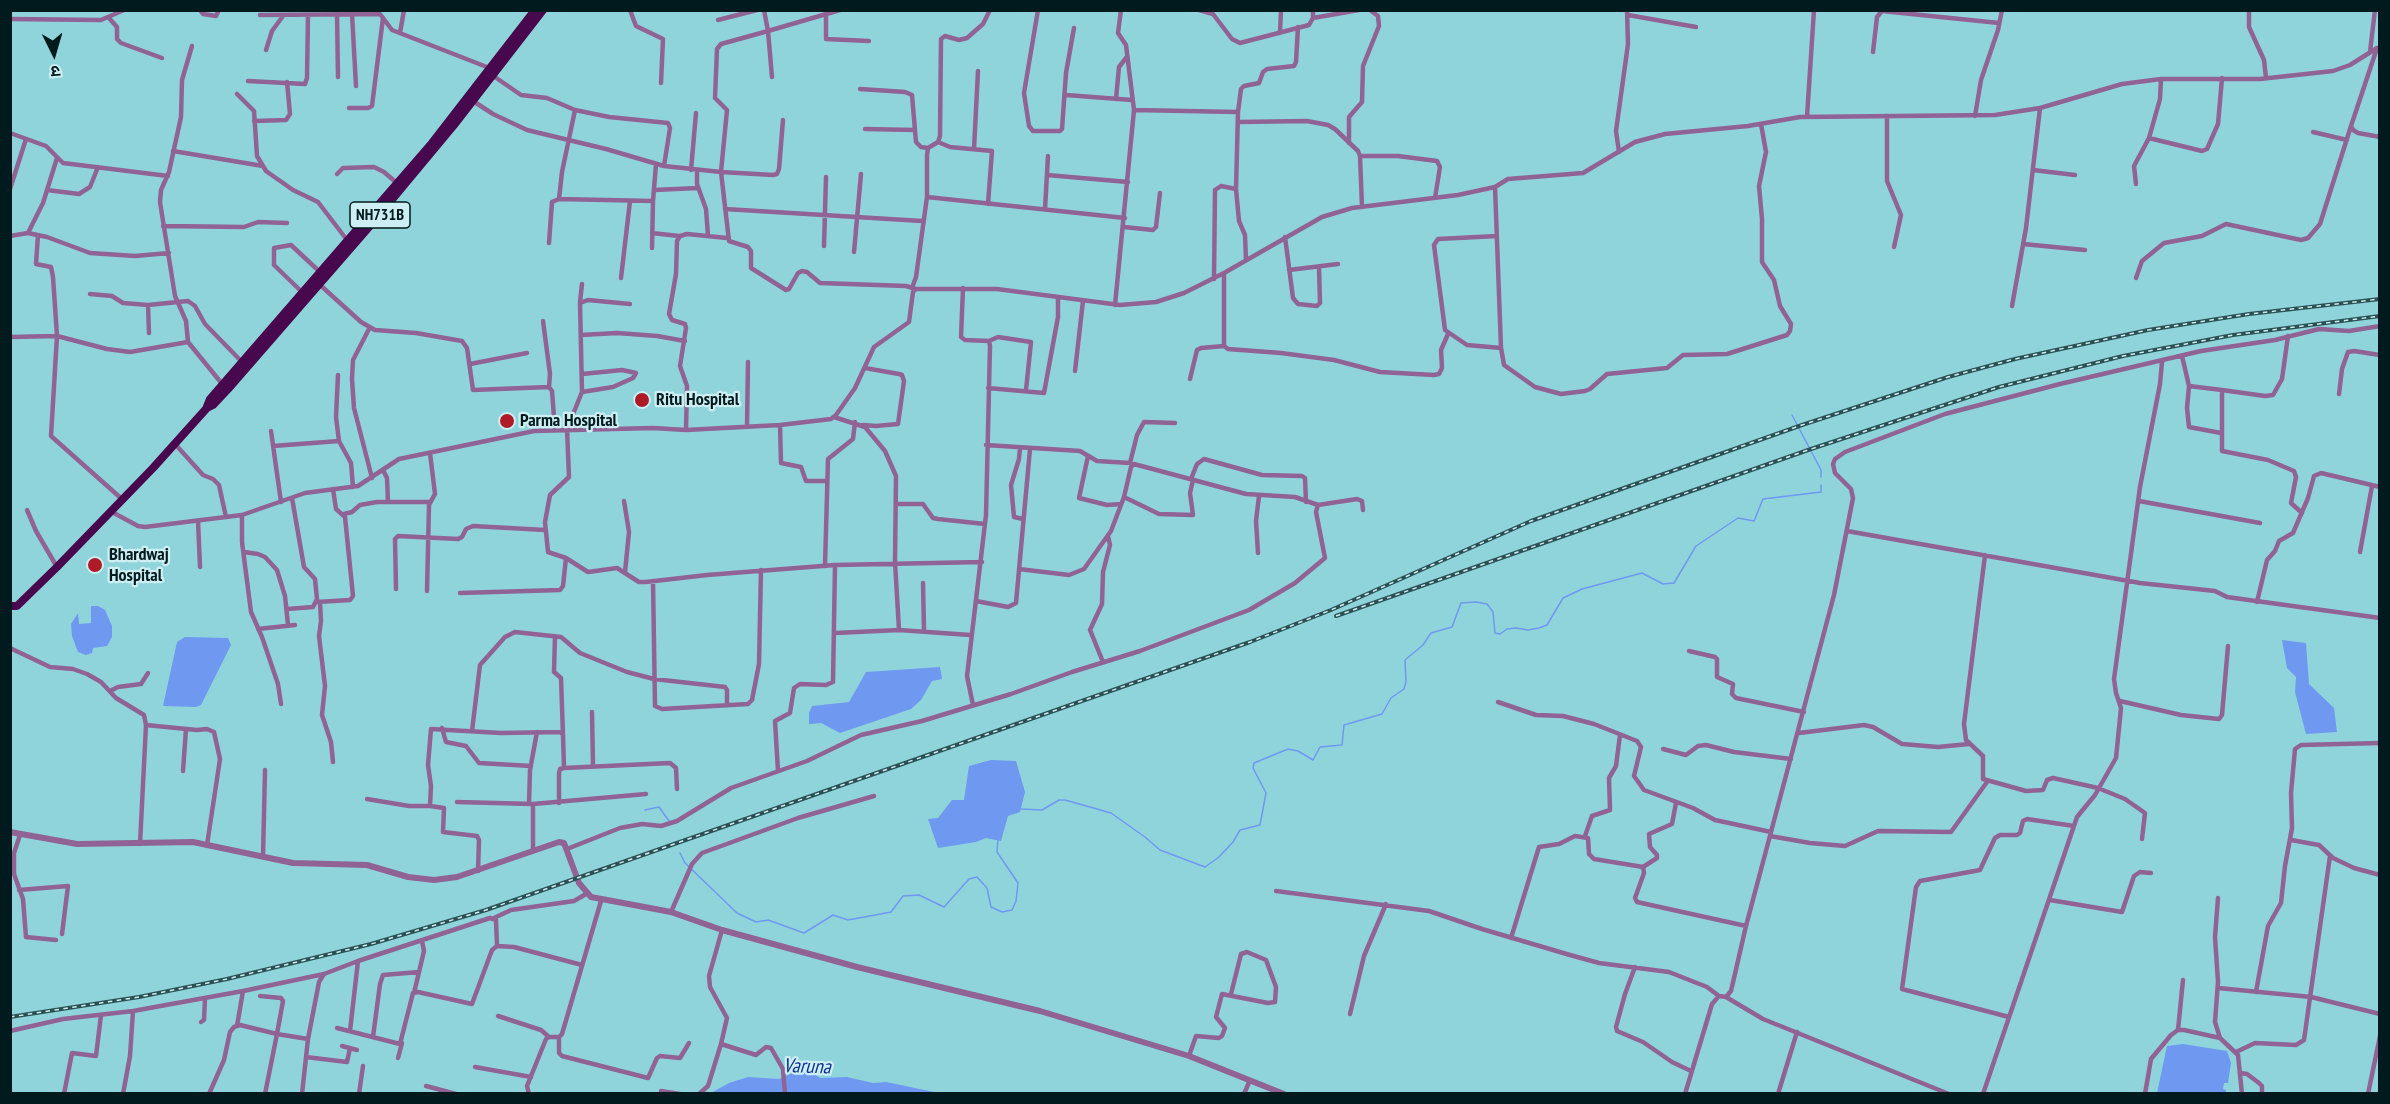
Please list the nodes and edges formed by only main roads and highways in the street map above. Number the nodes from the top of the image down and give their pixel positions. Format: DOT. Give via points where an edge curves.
graph roads {
  1 [pos="535,10"];
  2 [pos="543,10"];
  3 [pos="525,28"];
  4 [pos="493,71"];
  5 [pos="400,186"];
  6 [pos="351,243"];
  7 [pos="206,409"];
  8 [pos="13,608"];
  1 -- 3 [label="highway, NH731B"];
  2 -- 3 [label="highway, NH731B"];
  3 -- 4 [label="highway, NH731B"];
  4 -- 5 [label="highway, NH731B"];
  4 -- 5 [label="highway, NH731B" via="473,101"];
  5 -- 6 [label="highway, NH731B"];
  6 -- 7 [label="highway, NH731B"];
  6 -- 7 [label="highway, NH731B" via="210,399"];
  7 -- 8 [label="highway, NH731B" via="112,512"];
}
